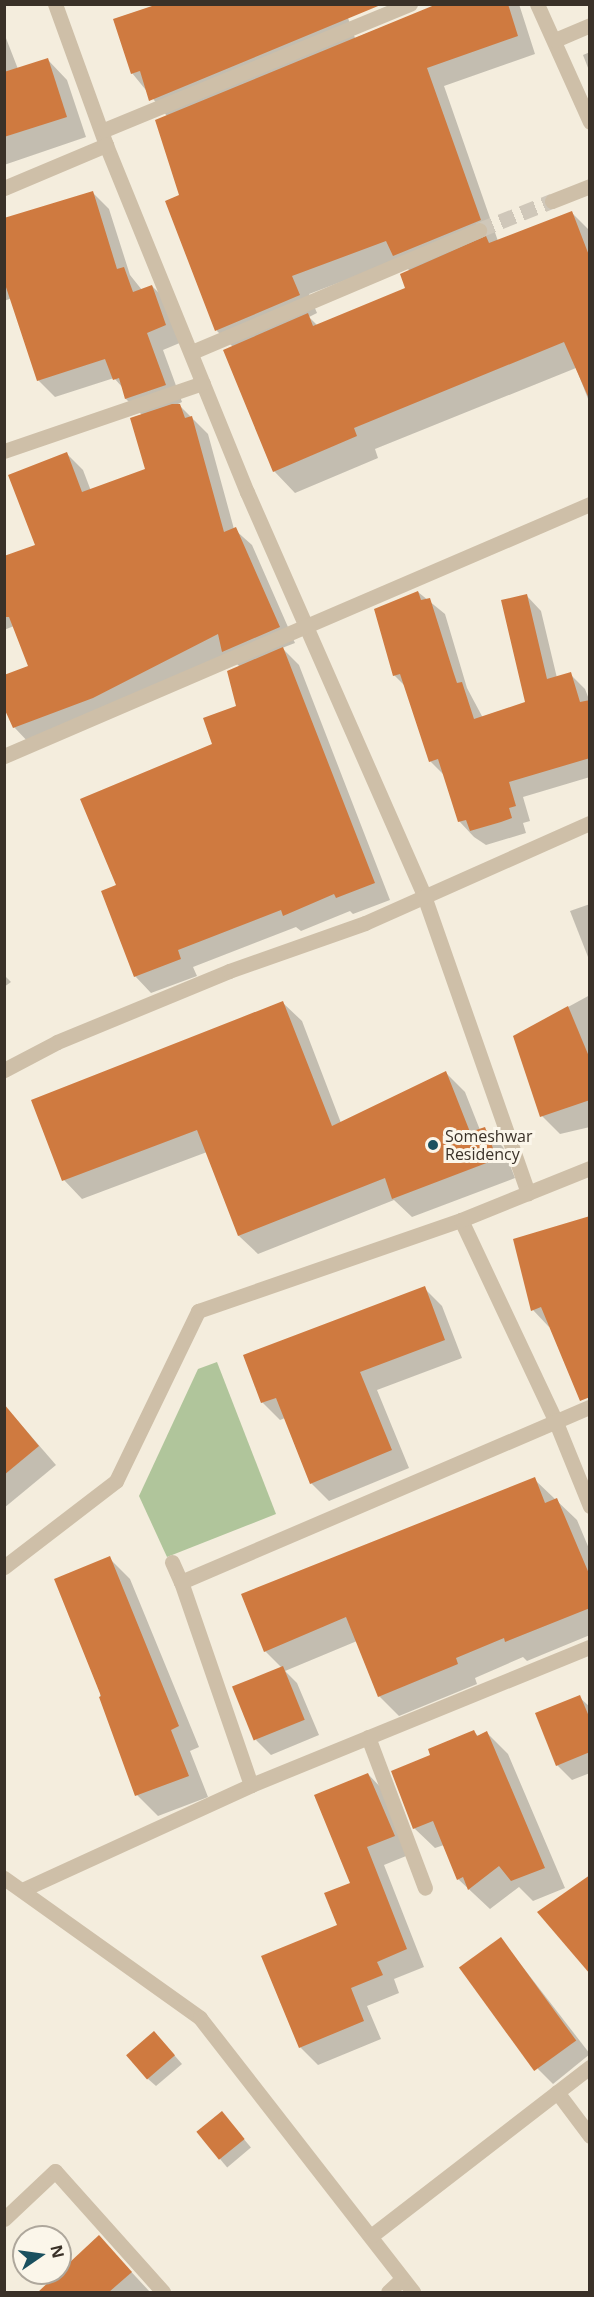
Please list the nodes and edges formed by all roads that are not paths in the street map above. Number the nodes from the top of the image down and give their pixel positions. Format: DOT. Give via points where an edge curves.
graph roads {
  1 [pos="55,4"];
  2 [pos="410,4"];
  3 [pos="537,4"];
  4 [pos="590,25"];
  5 [pos="555,40"];
  6 [pos="590,122"];
  7 [pos="105,138"];
  8 [pos="590,186"];
  9 [pos="4,188"];
  10 [pos="552,201"];
  11 [pos="479,230"];
  12 [pos="192,352"];
  13 [pos="202,383"];
  14 [pos="4,451"];
  15 [pos="590,504"];
  16 [pos="309,626"];
  17 [pos="4,756"];
  18 [pos="590,823"];
  19 [pos="424,896"];
  20 [pos="4,1070"];
  21 [pos="590,1168"];
  22 [pos="528,1193"];
  23 [pos="461,1220"];
  24 [pos="590,1407"];
  25 [pos="555,1420"];
  26 [pos="590,1506"];
  27 [pos="172,1562"];
  28 [pos="4,1567"];
  29 [pos="181,1582"];
  30 [pos="590,1647"];
  31 [pos="368,1737"];
  32 [pos="251,1785"];
  33 [pos="4,1878"];
  34 [pos="424,1888"];
  35 [pos="22,1890"];
  36 [pos="590,2067"];
  37 [pos="557,2092"];
  38 [pos="590,2136"];
  39 [pos="4,2219"];
  40 [pos="371,2236"];
  41 [pos="402,2279"];
  42 [pos="164,2292"];
  43 [pos="388,2292"];
  44 [pos="413,2292"];
  1 -- 7 [label="street"];
  2 -- 7 [label="street"];
  3 -- 5 [label="street"];
  4 -- 5 [label="street"];
  5 -- 6 [label="street"];
  7 -- 9 [label="street"];
  7 -- 12 [label="street"];
  8 -- 10 [label="street"];
  11 -- 12 [label="street"];
  12 -- 13 [label="street"];
  13 -- 14 [label="street"];
  13 -- 16 [label="street"];
  15 -- 16 [label="street"];
  16 -- 17 [label="street"];
  16 -- 19 [label="street"];
  18 -- 19 [label="street"];
  19 -- 20 [label="street" via="57,1042"];
  19 -- 22 [label="street"];
  21 -- 22 [label="street"];
  22 -- 23 [label="street"];
  23 -- 25 [label="street"];
  23 -- 28 [label="street" via="198,1311 116,1481"];
  24 -- 25 [label="street"];
  25 -- 26 [label="street"];
  25 -- 29 [label="street"];
  27 -- 29 [label="street"];
  29 -- 32 [label="street"];
  30 -- 31 [label="street"];
  31 -- 32 [label="street"];
  31 -- 34 [label="street"];
  32 -- 35 [label="street"];
  33 -- 35 [label="street"];
  35 -- 40 [label="street" via="200,2018"];
  36 -- 37 [label="street"];
  37 -- 38 [label="street"];
  37 -- 40 [label="street"];
  39 -- 42 [label="street" via="55,2171"];
  40 -- 41 [label="street"];
  41 -- 43 [label="street"];
  41 -- 44 [label="street"];
}
